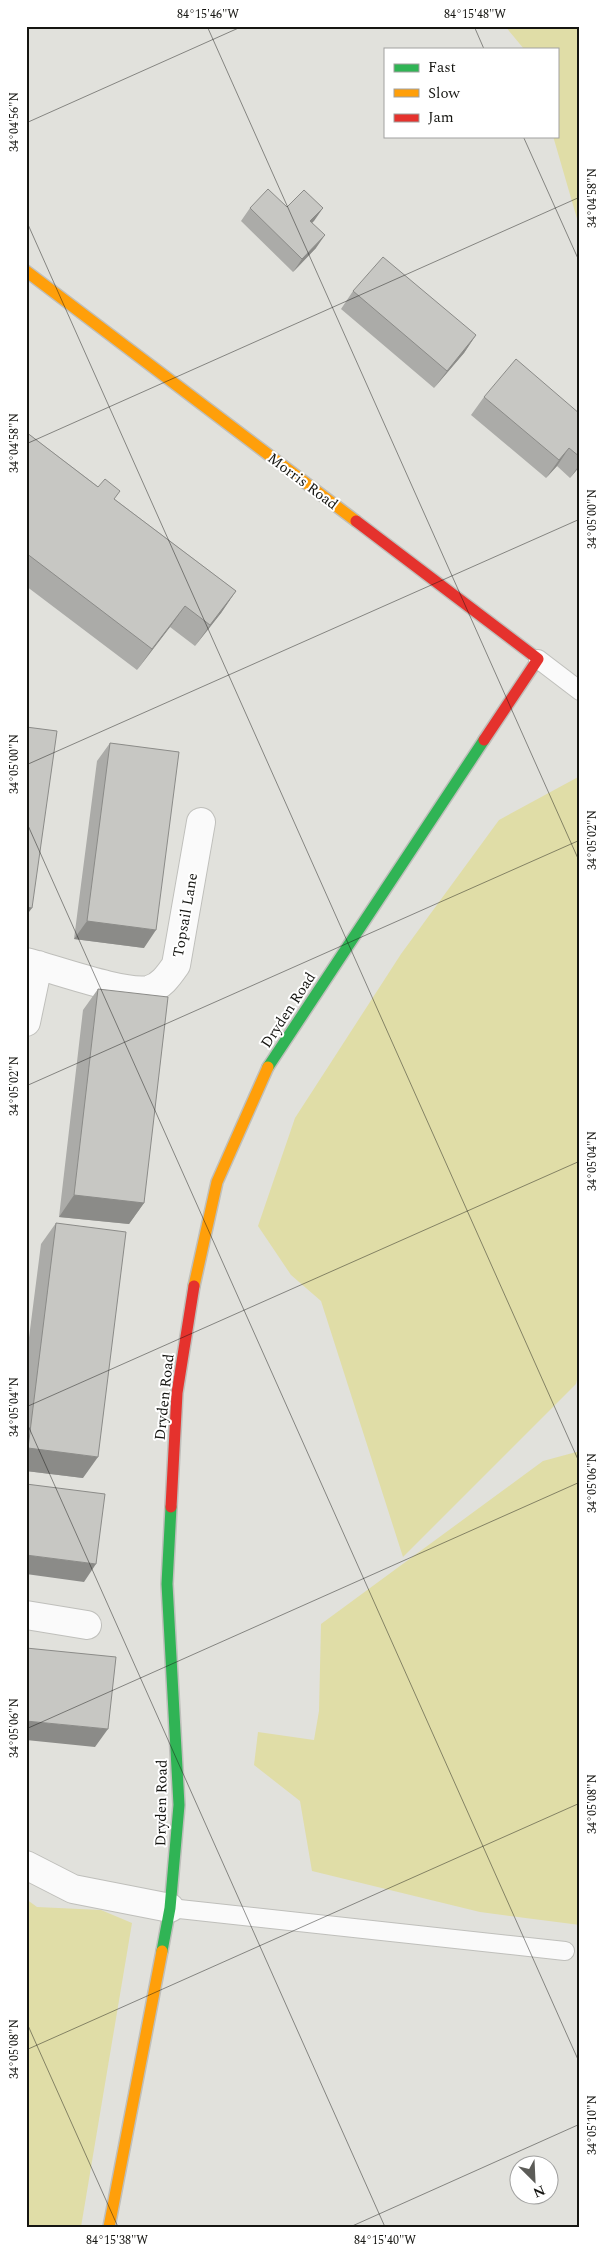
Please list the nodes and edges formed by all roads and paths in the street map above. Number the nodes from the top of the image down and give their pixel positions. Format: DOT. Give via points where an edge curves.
graph roads {
  1 [pos="26,271"];
  2 [pos="538,660"];
  3 [pos="580,691"];
  4 [pos="201,822"];
  5 [pos="32,963"];
  6 [pos="26,1022"];
  7 [pos="26,1616"];
  8 [pos="87,1625"];
  9 [pos="26,1865"];
  10 [pos="170,1908"];
  11 [pos="565,1951"];
  12 [pos="109,2227"];
  1 -- 2 [label="street, Morris Road"];
  2 -- 3 [label="lane, Morris Road"];
  2 -- 10 [label="street, Dryden Road" via="265,1072 217,1182 192,1295 177,1393 167,1584 179,1805"];
  4 -- 5 [label="street, Topsail Lane" via="176,965 165,981 148,990 120,988"];
  5 -- 6 [label="street"];
  7 -- 8 [label="street"];
  9 -- 10 [label="street" via="73,1889"];
  10 -- 11 [label="lane"];
  10 -- 12 [label="street, Dryden Road"];
}
